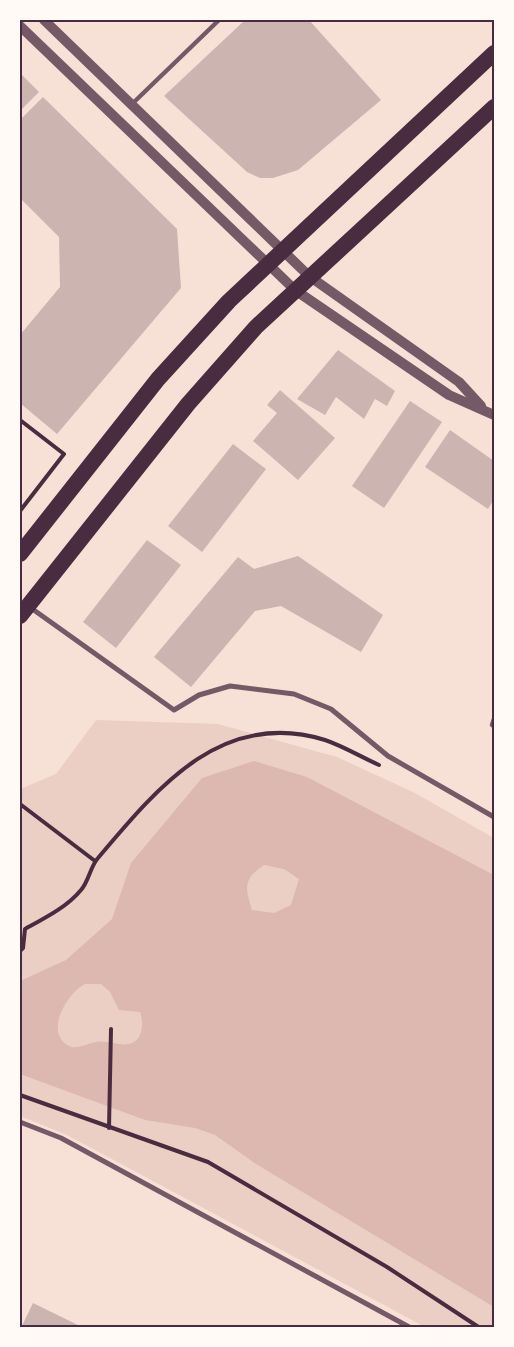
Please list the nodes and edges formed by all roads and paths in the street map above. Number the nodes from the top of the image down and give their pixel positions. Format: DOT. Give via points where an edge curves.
graph roads {
  1 [pos="44,20"];
  2 [pos="219,20"];
  3 [pos="20,26"];
  4 [pos="495,53"];
  5 [pos="132,104"];
  6 [pos="495,107"];
  7 [pos="282,251"];
  8 [pos="267,265"];
  9 [pos="309,276"];
  10 [pos="296,290"];
  11 [pos="490,413"];
  12 [pos="20,420"];
  13 [pos="20,511"];
  14 [pos="20,554"];
  15 [pos="23,611"];
  16 [pos="495,719"];
  17 [pos="495,726"];
  18 [pos="389,771"];
  19 [pos="20,804"];
  20 [pos="495,817"];
  21 [pos="95,861"];
  22 [pos="20,951"];
  23 [pos="111,1029"];
  24 [pos="20,1095"];
  25 [pos="20,1122"];
  26 [pos="109,1128"];
  27 [pos="411,1328"];
  28 [pos="480,1328"];
  1 -- 5 [label="street"];
  2 -- 5 [label="lane"];
  3 -- 8 [label="street"];
  4 -- 7 [label="highway"];
  5 -- 7 [label="street"];
  6 -- 9 [label="highway"];
  7 -- 8 [label="highway"];
  7 -- 9 [label="street"];
  8 -- 10 [label="street"];
  8 -- 14 [label="highway" via="229,300 158,379"];
  9 -- 10 [label="highway"];
  9 -- 11 [label="street" via="459,382"];
  10 -- 11 [label="street" via="449,395"];
  10 -- 15 [label="highway" via="256,327 188,404"];
  12 -- 13 [label="path" via="64,454"];
  15 -- 20 [label="street" via="174,710 199,695 230,686 294,694 332,709 388,756"];
  16 -- 17 [label="lane"];
  18 -- 21 [label="path" via="324,740 286,733 238,738 203,753 156,790"];
  19 -- 21 [label="path"];
  21 -- 22 [label="path" via="82,889 59,910 25,929"];
  23 -- 26 [label="path"];
  24 -- 26 [label="path"];
  25 -- 27 [label="street" via="61,1138"];
  26 -- 28 [label="path" via="208,1162 387,1267"];
}
